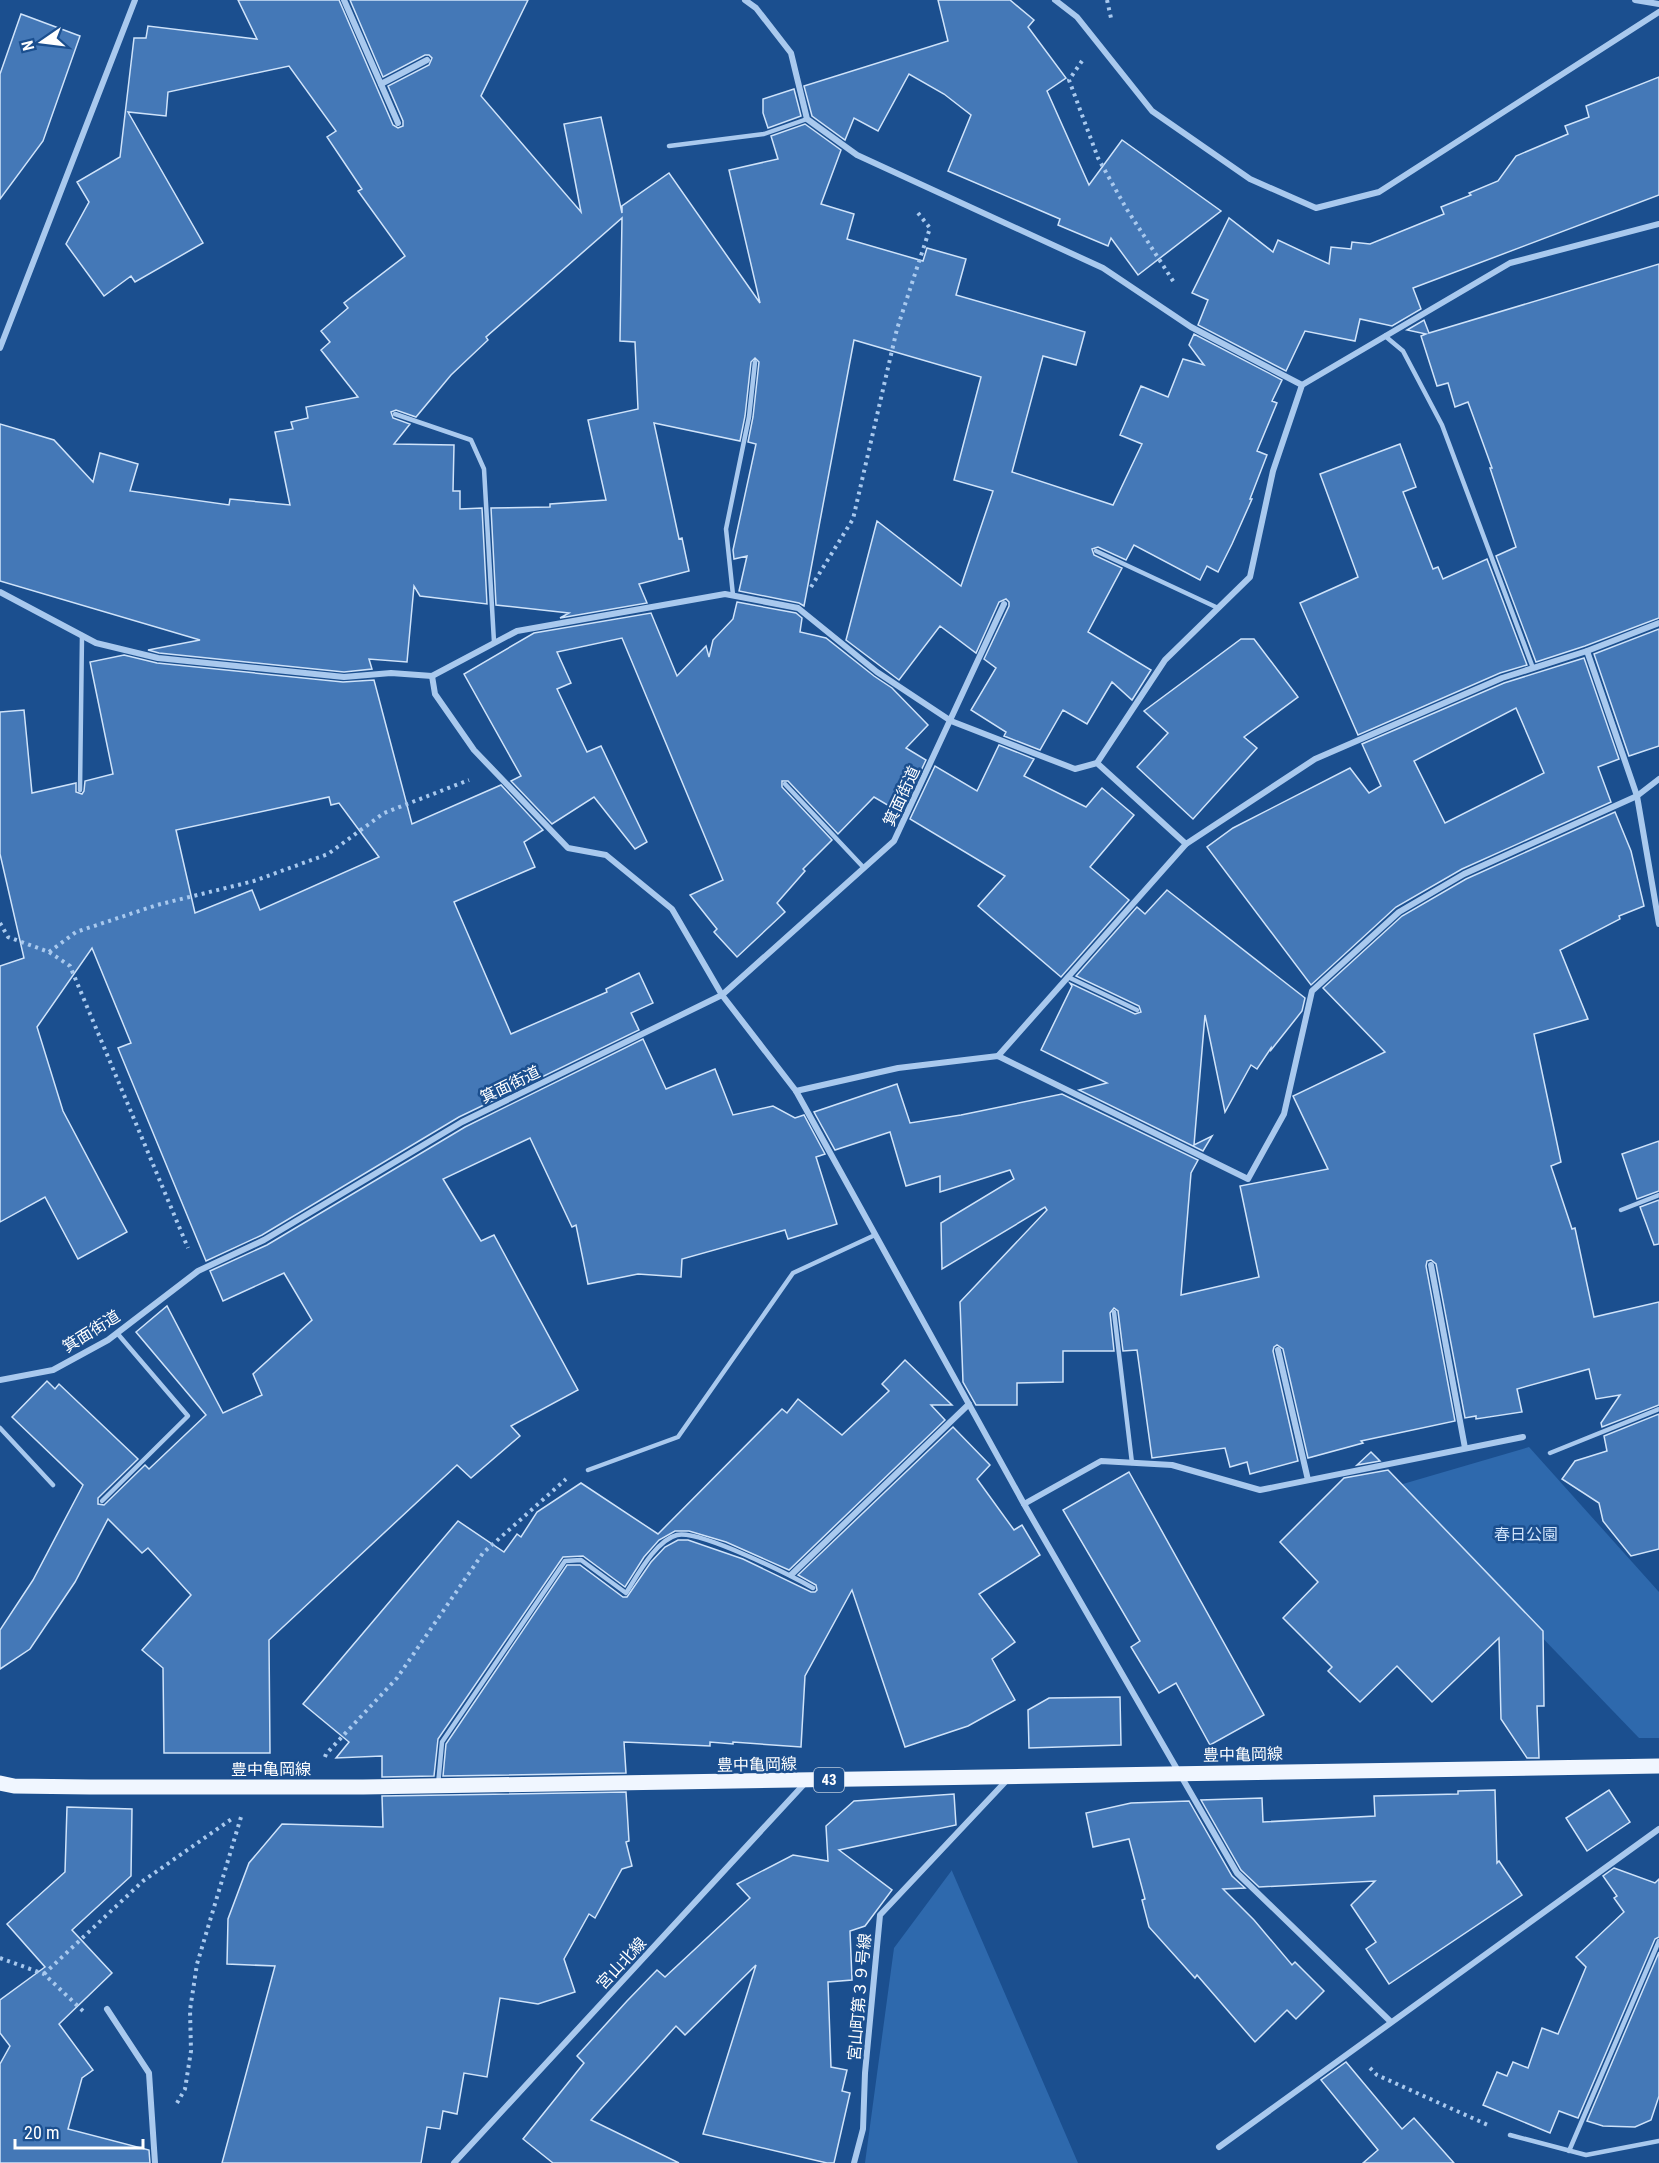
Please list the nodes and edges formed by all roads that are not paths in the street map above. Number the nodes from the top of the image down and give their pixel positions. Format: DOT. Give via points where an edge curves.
graph roads {
  1 [pos="135,0"];
  2 [pos="344,0"];
  3 [pos="745,0"];
  4 [pos="1055,0"];
  5 [pos="1635,0"];
  6 [pos="1659,4"];
  7 [pos="1659,12"];
  8 [pos="427,60"];
  9 [pos="381,84"];
  10 [pos="807,119"];
  11 [pos="398,123"];
  12 [pos="669,146"];
  13 [pos="1659,224"];
  14 [pos="1385,336"];
  15 [pos="0,348"];
  16 [pos="755,362"];
  17 [pos="1302,384"];
  18 [pos="395,414"];
  19 [pos="1096,551"];
  20 [pos="0,592"];
  21 [pos="733,595"];
  22 [pos="1004,604"];
  23 [pos="1218,608"];
  24 [pos="1659,623"];
  25 [pos="82,635"];
  26 [pos="494,642"];
  27 [pos="1587,651"];
  28 [pos="1533,668"];
  29 [pos="432,676"];
  30 [pos="951,720"];
  31 [pos="1097,763"];
  32 [pos="1659,779"];
  33 [pos="785,784"];
  34 [pos="80,790"];
  35 [pos="1637,796"];
  36 [pos="1186,844"];
  37 [pos="864,868"];
  38 [pos="1659,924"];
  39 [pos="1068,977"];
  40 [pos="722,995"];
  41 [pos="1137,1010"];
  42 [pos="998,1056"];
  43 [pos="796,1091"];
  44 [pos="1659,1195"];
  45 [pos="1622,1210"];
  46 [pos="875,1235"];
  47 [pos="1431,1265"];
  48 [pos="1114,1312"];
  49 [pos="117,1333"];
  50 [pos="1278,1350"];
  51 [pos="0,1380"];
  52 [pos="969,1404"];
  53 [pos="1659,1408"];
  54 [pos="0,1428"];
  55 [pos="1523,1437"];
  56 [pos="1465,1448"];
  57 [pos="1550,1453"];
  58 [pos="1132,1463"];
  59 [pos="588,1470"];
  60 [pos="1308,1480"];
  61 [pos="52,1485"];
  62 [pos="102,1501"];
  63 [pos="1024,1503"];
  64 [pos="791,1575"];
  65 [pos="813,1588"];
  66 [pos="1659,1766"];
  67 [pos="1180,1772"];
  68 [pos="1011,1777"];
  69 [pos="807,1781"];
  70 [pos="0,1783"];
  71 [pos="438,1785"];
  72 [pos="1659,1828"];
  73 [pos="1659,1941"];
  74 [pos="107,2009"];
  75 [pos="1391,2022"];
  76 [pos="1510,2135"];
  77 [pos="1659,2141"];
  78 [pos="1219,2147"];
  79 [pos="1569,2151"];
  80 [pos="155,2163"];
  81 [pos="454,2163"];
  82 [pos="854,2163"];
  1 -- 15 [label="street"];
  2 -- 9 [label="street"];
  3 -- 10 [label="street" via="756,8 791,53"];
  4 -- 7 [label="street" via="1077,17 1152,111 1250,178 1316,208 1379,192"];
  5 -- 6 [label="street"];
  8 -- 9 [label="street"];
  9 -- 11 [label="street"];
  10 -- 12 [label="lane" via="764,134"];
  10 -- 17 [label="street" via="857,155 1103,268 1191,327"];
  13 -- 14 [label="street" via="1510,263"];
  14 -- 17 [label="street"];
  14 -- 28 [label="lane" via="1403,351 1442,425"];
  16 -- 21 [label="lane" via="749,417 726,530"];
  17 -- 23 [label="street" via="1273,471 1250,577"];
  18 -- 26 [label="lane" via="471,440 484,469"];
  19 -- 23 [label="lane"];
  20 -- 25 [label="street"];
  21 -- 26 [label="street" via="517,631"];
  21 -- 30 [label="street" via="798,608 877,672"];
  22 -- 30 [label="street, 箕面街道"];
  23 -- 31 [label="street" via="1165,660"];
  24 -- 27 [label="street"];
  25 -- 29 [label="street" via="96,643 158,658 344,677 392,673"];
  25 -- 34 [label="lane"];
  26 -- 29 [label="street"];
  27 -- 28 [label="street"];
  27 -- 35 [label="street"];
  28 -- 36 [label="street" via="1315,759"];
  29 -- 40 [label="street" via="435,694 474,750 568,848 606,855 672,909"];
  30 -- 31 [label="street" via="1075,769"];
  30 -- 37 [label="street, 箕面街道" via="894,841"];
  31 -- 36 [label="street"];
  32 -- 35 [label="street"];
  33 -- 37 [label="lane"];
  35 -- 38 [label="street"];
  35 -- 42 [label="street" via="1464,874 1399,912 1312,991 1284,1114 1248,1179"];
  36 -- 39 [label="street"];
  37 -- 40 [label="street, 箕面街道"];
  39 -- 41 [label="lane"];
  39 -- 42 [label="street"];
  40 -- 43 [label="street"];
  40 -- 49 [label="street, 箕面街道" via="462,1122 264,1240 198,1271"];
  42 -- 43 [label="street" via="898,1068"];
  43 -- 46 [label="street"];
  44 -- 45 [label="lane"];
  46 -- 52 [label="street"];
  46 -- 59 [label="lane" via="793,1273 678,1437"];
  47 -- 56 [label="street"];
  48 -- 58 [label="lane"];
  49 -- 51 [label="street, 箕面街道" via="53,1370"];
  49 -- 62 [label="lane" via="188,1416"];
  50 -- 60 [label="street"];
  52 -- 63 [label="street"];
  52 -- 64 [label="street"];
  53 -- 57 [label="lane"];
  54 -- 61 [label="lane"];
  55 -- 56 [label="street"];
  56 -- 60 [label="street"];
  58 -- 60 [label="street" via="1172,1465 1260,1490"];
  58 -- 63 [label="street" via="1101,1461"];
  63 -- 67 [label="street"];
  64 -- 65 [label="lane"];
  64 -- 71 [label="lane" via="702,1538 677,1535 656,1548 626,1593 581,1560 565,1561 442,1742"];
  66 -- 67 [label="main road, 豊中亀岡線 / 43"];
  67 -- 68 [label="main road, 豊中亀岡線 / 43"];
  67 -- 75 [label="street" via="1237,1873"];
  68 -- 69 [label="main road, 豊中亀岡線 / 43"];
  68 -- 82 [label="street, 宮山町第３９号線" via="880,1916 863,2128"];
  69 -- 71 [label="main road, 豊中亀岡線 / 43"];
  69 -- 81 [label="street, 宮山北線"];
  70 -- 71 [label="main road, 豊中亀岡線 / 43" via="90,1787"];
  72 -- 75 [label="street"];
  73 -- 79 [label="lane"];
  74 -- 80 [label="street" via="149,2073"];
  75 -- 78 [label="street"];
  76 -- 79 [label="lane"];
  77 -- 79 [label="lane" via="1586,2155"];
}
